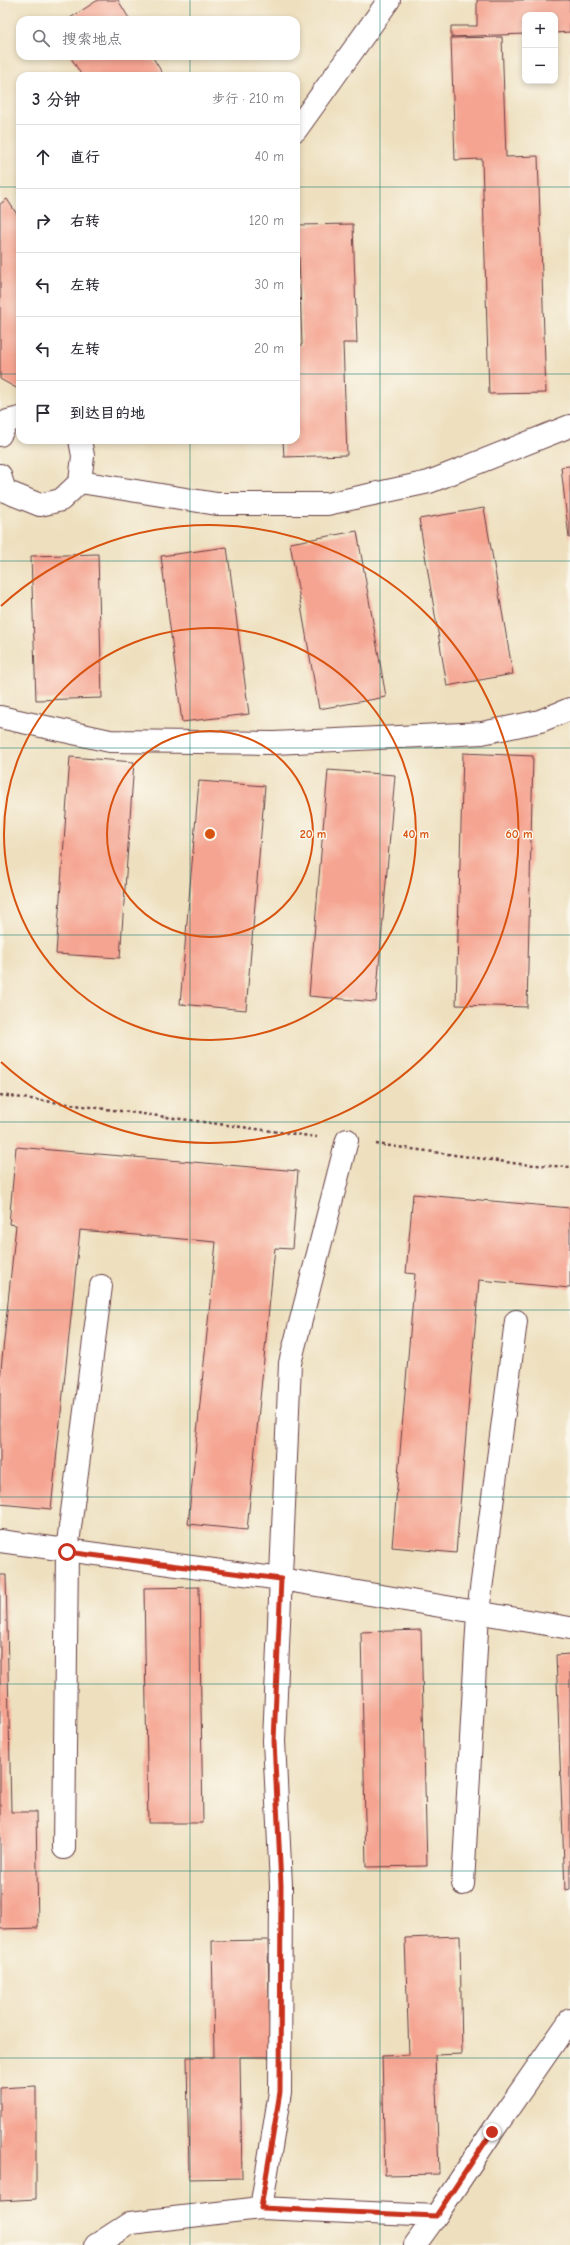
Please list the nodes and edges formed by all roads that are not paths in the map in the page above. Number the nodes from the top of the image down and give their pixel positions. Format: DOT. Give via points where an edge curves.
graph roads {
  1 [pos="389,0"];
  2 [pos="300,124"];
  3 [pos="16,419"];
  4 [pos="570,426"];
  5 [pos="0,434"];
  6 [pos="81,444"];
  7 [pos="80,482"];
  8 [pos="2,490"];
  9 [pos="570,709"];
  10 [pos="0,717"];
  11 [pos="347,1140"];
  12 [pos="101,1286"];
  13 [pos="516,1321"];
  14 [pos="0,1541"];
  15 [pos="67,1552"];
  16 [pos="281,1579"];
  17 [pos="478,1612"];
  18 [pos="570,1628"];
  19 [pos="64,1848"];
  20 [pos="463,1884"];
  21 [pos="570,2020"];
  22 [pos="261,2208"];
  23 [pos="436,2216"];
  24 [pos="96,2245"];
  25 [pos="415,2245"];
  1 -- 2 [label="street"];
  3 -- 5 [label="street" via="8,421"];
  4 -- 7 [label="street" via="428,482 327,504 217,504"];
  6 -- 7 [label="street" via="83,456"];
  7 -- 8 [label="street" via="61,500 40,505"];
  9 -- 10 [label="street" via="540,721 482,733 274,743 110,741"];
  11 -- 16 [label="street" via="290,1363"];
  12 -- 15 [label="street"];
  13 -- 17 [label="street"];
  14 -- 15 [label="street"];
  15 -- 16 [label="street"];
  15 -- 19 [label="street"];
  16 -- 17 [label="street"];
  16 -- 22 [label="street" via="274,1741 281,1885 280,2092"];
  17 -- 18 [label="street"];
  17 -- 20 [label="street"];
  21 -- 23 [label="street"];
  22 -- 23 [label="street"];
  22 -- 24 [label="street" via="130,2223"];
  23 -- 25 [label="street"];
}
